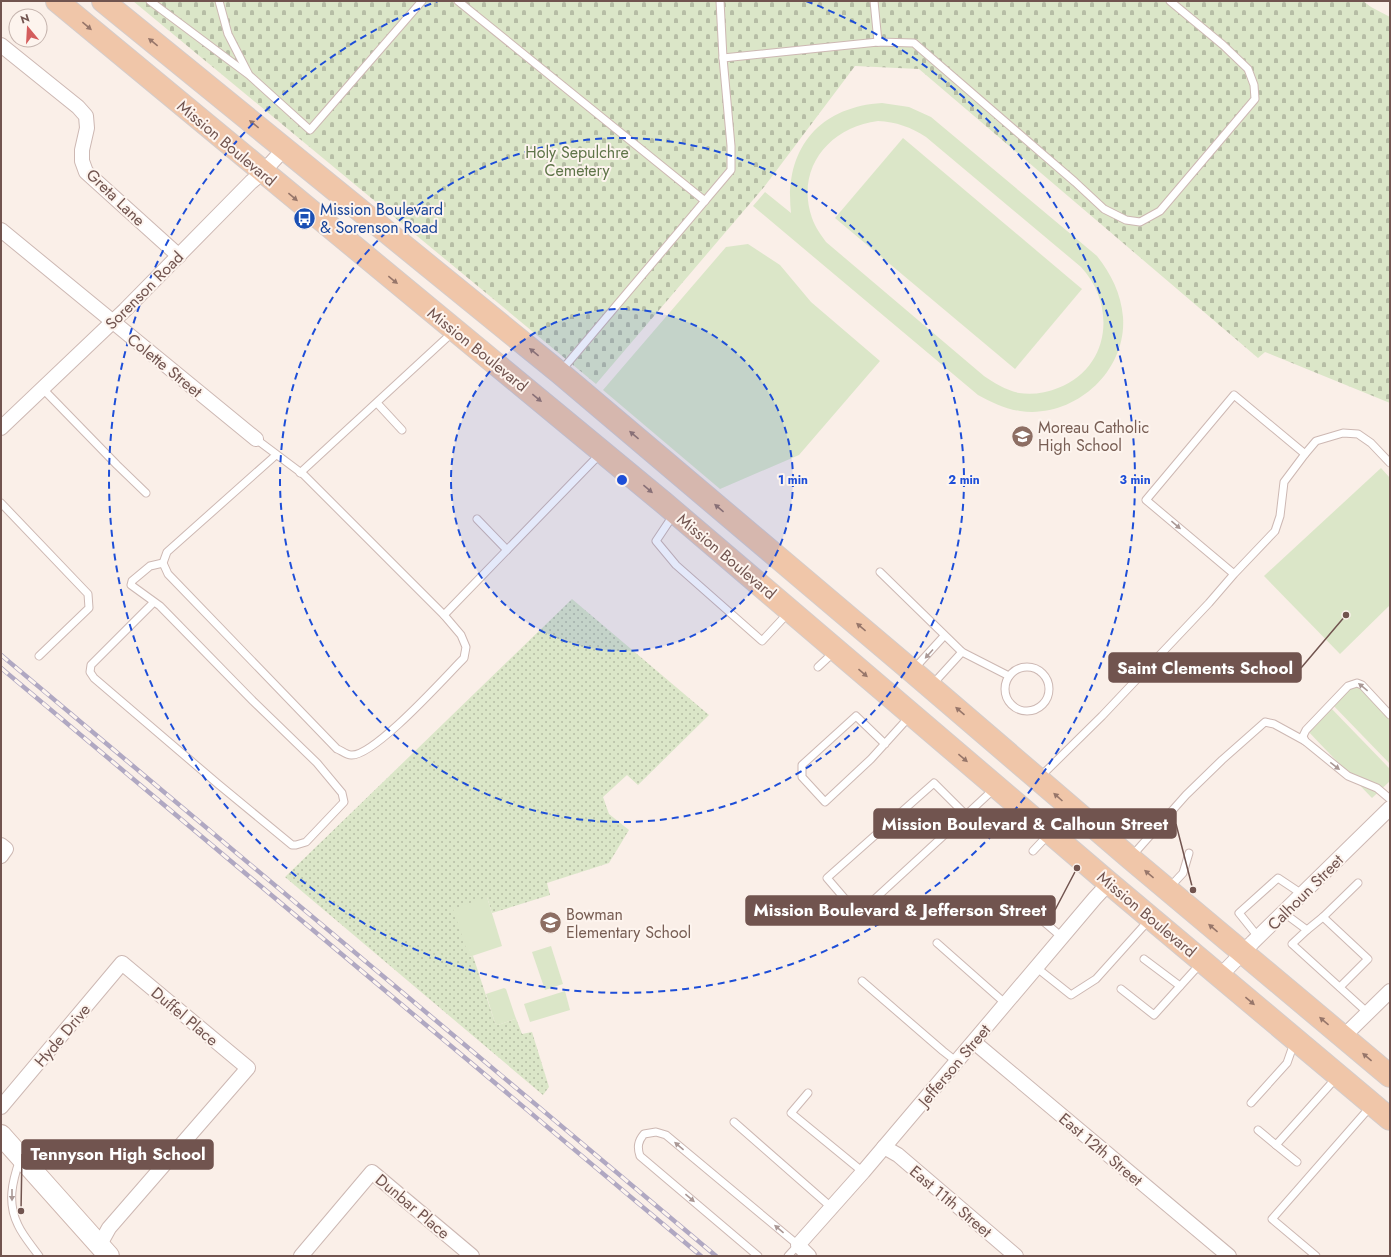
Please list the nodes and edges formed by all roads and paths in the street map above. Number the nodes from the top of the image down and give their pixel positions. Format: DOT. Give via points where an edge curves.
graph roads {
  1 [pos="56,1"];
  2 [pos="103,1"];
  3 [pos="150,1"];
  4 [pos="219,1"];
  5 [pos="422,1"];
  6 [pos="458,1"];
  7 [pos="720,1"];
  8 [pos="874,1"];
  9 [pos="1170,1"];
  10 [pos="878,42"];
  11 [pos="1,45"];
  12 [pos="723,58"];
  13 [pos="249,75"];
  14 [pos="284,148"];
  15 [pos="263,172"];
  16 [pos="705,201"];
  17 [pos="1,230"];
  18 [pos="179,256"];
  19 [pos="113,321"];
  20 [pos="455,330"];
  21 [pos="560,373"];
  22 [pos="43,389"];
  23 [pos="377,403"];
  24 [pos="1,428"];
  25 [pos="402,430"];
  26 [pos="256,439"];
  27 [pos="603,452"];
  28 [pos="1305,454"];
  29 [pos="276,455"];
  30 [pos="1390,463"];
  31 [pos="300,473"];
  32 [pos="685,478"];
  33 [pos="146,493"];
  34 [pos="1,503"];
  35 [pos="675,512"];
  36 [pos="476,520"];
  37 [pos="507,550"];
  38 [pos="163,564"];
  39 [pos="880,572"];
  40 [pos="1234,574"];
  41 [pos="154,602"];
  42 [pos="791,611"];
  43 [pos="444,615"];
  44 [pos="944,636"];
  45 [pos="836,650"];
  46 [pos="962,652"];
  47 [pos="38,656"];
  48 [pos="818,667"];
  49 [pos="912,670"];
  50 [pos="1009,676"];
  51 [pos="931,686"];
  52 [pos="912,714"];
  53 [pos="1390,715"];
  54 [pos="1304,741"];
  55 [pos="885,744"];
  56 [pos="1038,779"];
  57 [pos="996,787"];
  58 [pos="1390,799"];
  59 [pos="1016,804"];
  60 [pos="1390,808"];
  61 [pos="966,815"];
  62 [pos="1050,833"];
  63 [pos="1033,851"];
  64 [pos="1189,853"];
  65 [pos="1130,858"];
  66 [pos="1109,883"];
  67 [pos="1358,883"];
  68 [pos="1168,890"];
  69 [pos="1302,894"];
  70 [pos="1284,912"];
  71 [pos="1323,917"];
  72 [pos="1151,918"];
  73 [pos="1043,921"];
  74 [pos="1307,930"];
  75 [pos="1063,938"];
  76 [pos="1258,938"];
  77 [pos="937,944"];
  78 [pos="1243,953"];
  79 [pos="1144,959"];
  80 [pos="1203,961"];
  81 [pos="122,964"];
  82 [pos="1037,968"];
  83 [pos="1220,976"];
  84 [pos="862,981"];
  85 [pos="1180,986"];
  86 [pos="1340,987"];
  87 [pos="1121,989"];
  88 [pos="1390,991"];
  89 [pos="1006,1004"];
  90 [pos="1368,1013"];
  91 [pos="1343,1037"];
  92 [pos="1295,1038"];
  93 [pos="974,1042"];
  94 [pos="957,1062"];
  95 [pos="1338,1075"];
  96 [pos="1390,1076"];
  97 [pos="808,1093"];
  98 [pos="1251,1103"];
  99 [pos="1373,1104"];
  100 [pos="1,1107"];
  101 [pos="1390,1119"];
  102 [pos="734,1122"];
  103 [pos="1258,1130"];
  104 [pos="3,1140"];
  105 [pos="1276,1145"];
  106 [pos="884,1147"];
  107 [pos="21,1157"];
  108 [pos="1297,1162"];
  109 [pos="863,1172"];
  110 [pos="831,1207"];
  111 [pos="798,1245"];
  112 [pos="104,1251"];
  113 [pos="39,1256"];
  114 [pos="301,1256"];
  115 [pos="472,1256"];
  116 [pos="758,1256"];
  117 [pos="788,1256"];
  118 [pos="809,1256"];
  119 [pos="1016,1256"];
  120 [pos="1229,1256"];
  121 [pos="1316,1256"];
  1 -- 15 [label="main road, Mission Boulevard, one-way"];
  14 -- 2 [label="main road, Mission Boulevard, one-way"];
  3 -- 13 [label="lane"];
  4 -- 13 [label="lane" via="228,34"];
  5 -- 13 [label="lane" via="310,130"];
  6 -- 16 [label="lane"];
  7 -- 12 [label="lane"];
  8 -- 10 [label="lane"];
  9 -- 10 [label="lane" via="1248,69 1254,85 1255,99 1160,210 1140,222 1126,220 1104,209 914,43"];
  10 -- 12 [label="lane"];
  11 -- 18 [label="street, Greta Lane" via="86,116 87,128 82,161 86,172"];
  12 -- 16 [label="lane" via="731,170"];
  14 -- 15 [label="street, Sorenson Road"];
  21 -- 14 [label="main road, Mission Boulevard, one-way"];
  15 -- 18 [label="street, Sorenson Road"];
  15 -- 20 [label="main road, Mission Boulevard, one-way"];
  16 -- 21 [label="lane"];
  17 -- 19 [label="street, Colette Street"];
  18 -- 19 [label="street, Sorenson Road"];
  19 -- 22 [label="street, Sorenson Road"];
  19 -- 26 [label="street, Colette Street"];
  20 -- 23 [label="lane"];
  20 -- 27 [label="main road, Mission Boulevard, one-way"];
  32 -- 21 [label="main road, Mission Boulevard, one-way"];
  22 -- 24 [label="street, Sorenson Road"];
  22 -- 33 [label="lane"];
  23 -- 25 [label="lane"];
  23 -- 31 [label="lane"];
  26 -- 29 [label="lane"];
  27 -- 32 [label="main road" via="620,450"];
  27 -- 35 [label="main road, Mission Boulevard, one-way"];
  27 -- 37 [label="lane"];
  28 -- 30 [label="lane" via="1320,439 1343,433 1358,434 1371,443"];
  28 -- 40 [label="lane" via="1284,482 1280,516 1275,531"];
  28 -- 40 [label="lane, one-way" via="1234,396 1146,500"];
  29 -- 31 [label="lane"];
  29 -- 38 [label="lane" via="167,552"];
  31 -- 43 [label="lane"];
  49 -- 32 [label="main road, Mission Boulevard, one-way"];
  34 -- 47 [label="lane" via="88,594 89,608"];
  35 -- 42 [label="main road, Mission Boulevard"];
  35 -- 42 [label="lane" via="656,541 676,565 762,641"];
  36 -- 37 [label="lane"];
  37 -- 43 [label="lane"];
  38 -- 41 [label="lane" via="150,566 132,581 131,585"];
  38 -- 43 [label="lane" via="168,574 337,749 351,755 364,752 395,728 464,658 466,647 461,635"];
  39 -- 44 [label="lane"];
  40 -- 56 [label="lane" via="1107,711"];
  41 -- 41 [label="lane" via="317,763 342,793 344,802 306,842 292,845 146,723 90,672 91,665"];
  42 -- 45 [label="main road, Mission Boulevard"];
  44 -- 46 [label="lane"];
  44 -- 49 [label="lane, one-way"];
  45 -- 48 [label="lane"];
  45 -- 52 [label="main road, Mission Boulevard, one-way"];
  46 -- 50 [label="lane"];
  46 -- 51 [label="lane"];
  49 -- 51 [label="main road, Mission Boulevard"];
  50 -- 50 [label="lane" via="1004,689 1014,707 1020,710 1034,710 1045,702 1049,688 1043,674 1029,667 1014,671"];
  56 -- 51 [label="main road, Mission Boulevard, one-way"];
  52 -- 55 [label="lane"];
  52 -- 57 [label="main road, Mission Boulevard, one-way"];
  53 -- 54 [label="lane, one-way" via="1362,685 1357,683 1348,686 1306,730"];
  54 -- 58 [label="lane, one-way" via="1348,776 1377,788"];
  54 -- 65 [label="lane" via="1274,724 1262,724 1182,799"];
  55 -- 55 [label="lane" via="825,802 802,777 802,765 856,716"];
  56 -- 59 [label="main road"];
  65 -- 56 [label="main road, Mission Boulevard, one-way"];
  57 -- 59 [label="main road, Mission Boulevard"];
  57 -- 61 [label="lane"];
  59 -- 62 [label="main road, Mission Boulevard"];
  60 -- 69 [label="street, Calhoun Street"];
  61 -- 61 [label="lane" via="866,907 851,906 827,878 934,783"];
  62 -- 63 [label="lane"];
  62 -- 66 [label="main road, Mission Boulevard"];
  64 -- 68 [label="lane" via="1183,873"];
  68 -- 65 [label="main road, Mission Boulevard, one-way"];
  66 -- 72 [label="main road, Mission Boulevard"];
  66 -- 75 [label="street, Jefferson Street"];
  67 -- 71 [label="lane"];
  78 -- 68 [label="main road, Mission Boulevard, one-way"];
  69 -- 70 [label="street, Calhoun Street"];
  69 -- 76 [label="lane" via="1278,878 1238,913"];
  70 -- 74 [label="lane"];
  70 -- 76 [label="street, Calhoun Street"];
  71 -- 74 [label="lane"];
  71 -- 86 [label="lane" via="1368,959"];
  72 -- 80 [label="main road, Mission Boulevard"];
  72 -- 82 [label="lane" via="1096,979 1071,995"];
  73 -- 75 [label="lane"];
  74 -- 86 [label="lane" via="1292,944"];
  75 -- 82 [label="street, Jefferson Street"];
  76 -- 78 [label="street, Calhoun Street"];
  77 -- 89 [label="lane"];
  78 -- 83 [label="street, Calhoun Street"];
  91 -- 78 [label="main road, Mission Boulevard, one-way"];
  79 -- 85 [label="lane"];
  80 -- 83 [label="main road, Mission Boulevard"];
  80 -- 85 [label="lane"];
  81 -- 100 [label="street, Hyde Drive"];
  81 -- 112 [label="street, Duffel Place" via="248,1068 109,1228"];
  82 -- 89 [label="street, Jefferson Street"];
  83 -- 92 [label="main road, Mission Boulevard, one-way"];
  84 -- 94 [label="lane"];
  85 -- 87 [label="lane" via="1154,1015"];
  86 -- 90 [label="lane"];
  88 -- 90 [label="street"];
  89 -- 93 [label="street, Jefferson Street"];
  90 -- 91 [label="street"];
  96 -- 91 [label="main road, Mission Boulevard, one-way"];
  92 -- 95 [label="main road, Mission Boulevard"];
  92 -- 98 [label="lane" via="1287,1063"];
  93 -- 94 [label="street, Jefferson Street"];
  93 -- 120 [label="street, East 12th Street"];
  94 -- 106 [label="street, Jefferson Street"];
  95 -- 99 [label="main road, Mission Boulevard"];
  95 -- 105 [label="lane"];
  97 -- 109 [label="lane" via="791,1113"];
  99 -- 101 [label="main road, Mission Boulevard"];
  99 -- 121 [label="lane" via="1272,1219"];
  102 -- 110 [label="lane"];
  103 -- 105 [label="lane"];
  104 -- 107 [label="street"];
  105 -- 108 [label="lane"];
  106 -- 109 [label="street, Jefferson Street"];
  106 -- 119 [label="street, East 11th Street" via="898,1155"];
  107 -- 112 [label="street"];
  107 -- 113 [label="lane, one-way" via="12,1182 12,1211 18,1226"];
  109 -- 110 [label="street, Jefferson Street"];
  110 -- 111 [label="street, Jefferson Street"];
  111 -- 116 [label="lane, one-way" via="666,1135 656,1132 644,1134 638,1146 640,1156"];
  111 -- 117 [label="lane"];
  111 -- 118 [label="street"];
  114 -- 115 [label="street, Dunbar Place" via="372,1172"];
}
